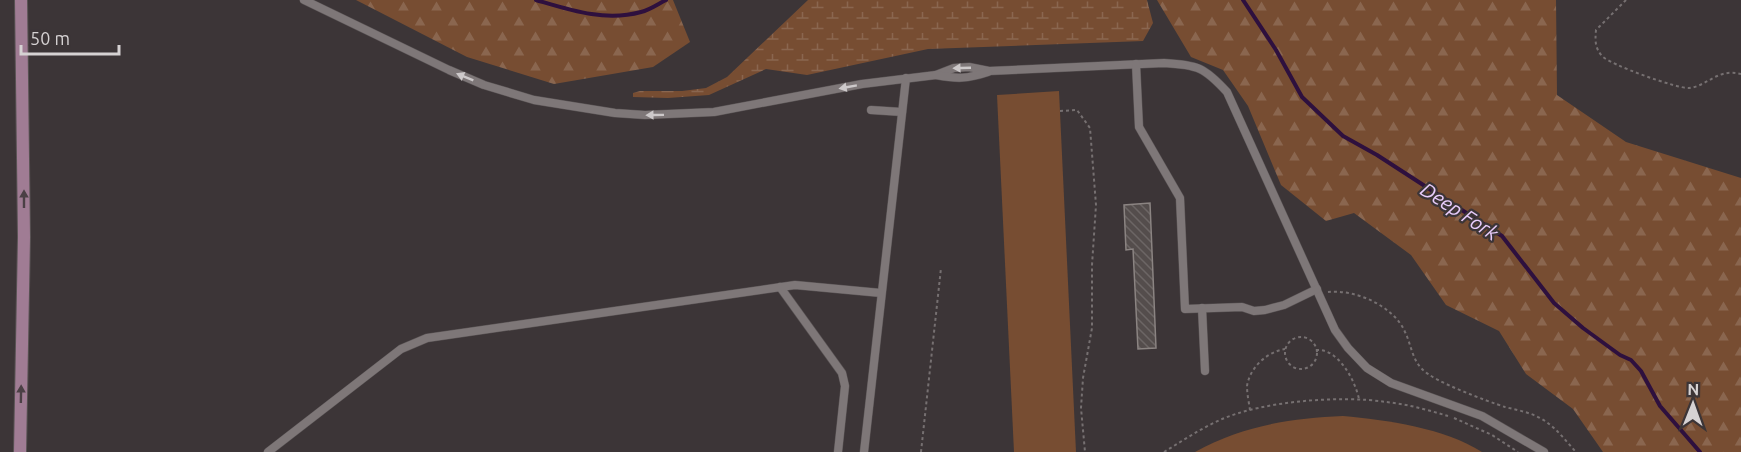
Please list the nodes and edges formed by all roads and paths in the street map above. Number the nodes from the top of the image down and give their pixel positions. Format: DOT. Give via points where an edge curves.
graph roads {
  1 [pos="21,0"];
  2 [pos="304,0"];
  3 [pos="1626,0"];
  4 [pos="1136,64"];
  5 [pos="1741,74"];
  6 [pos="906,78"];
  7 [pos="871,110"];
  8 [pos="1060,111"];
  9 [pos="902,112"];
  10 [pos="941,268"];
  11 [pos="780,287"];
  12 [pos="1318,292"];
  13 [pos="881,293"];
  14 [pos="1202,308"];
  15 [pos="1285,349"];
  16 [pos="1316,350"];
  17 [pos="1205,371"];
  18 [pos="1359,399"];
  19 [pos="1250,410"];
  20 [pos="20,452"];
  21 [pos="268,452"];
  22 [pos="838,452"];
  23 [pos="864,452"];
  24 [pos="921,452"];
  25 [pos="1085,452"];
  26 [pos="1164,452"];
  27 [pos="1518,452"];
  28 [pos="1544,452"];
  29 [pos="1576,452"];
  20 -- 1 [label="main road, one-way" via="24,237"];
  6 -- 2 [label="lane, one-way" via="714,112 645,115 589,110 534,100 484,85"];
  3 -- 5 [label="path" via="1596,30 1595,46 1603,58 1622,68 1688,88 1730,71"];
  4 -- 6 [label="lane" via="989,71 969,67"];
  4 -- 12 [label="lane" via="1188,64 1209,73 1227,92"];
  4 -- 14 [label="lane" via="1139,127 1179,198 1185,309"];
  6 -- 9 [label="lane"];
  7 -- 9 [label="lane"];
  8 -- 25 [label="path" via="1077,110 1090,128 1096,205 1092,328 1081,408"];
  9 -- 13 [label="lane"];
  10 -- 24 [label="path"];
  11 -- 13 [label="lane" via="800,284"];
  11 -- 21 [label="lane" via="427,338 401,350"];
  11 -- 22 [label="lane" via="842,373 845,386"];
  12 -- 14 [label="lane" via="1265,310"];
  12 -- 28 [label="lane" via="1335,330 1368,368 1391,383 1482,416"];
  12 -- 29 [label="path" via="1344,292 1377,304 1395,317 1405,331 1421,369 1502,406 1540,418"];
  13 -- 23 [label="lane"];
  14 -- 17 [label="lane"];
  15 -- 16 [label="path" via="1294,339 1303,338"];
  15 -- 16 [label="path" via="1289,363 1303,369 1312,364"];
  15 -- 19 [label="path" via="1269,354 1254,370 1248,386"];
  16 -- 18 [label="path" via="1330,352 1346,369"];
  18 -- 19 [label="path"];
  18 -- 27 [label="path" via="1449,416 1492,435"];
  19 -- 26 [label="path" via="1221,420"];
}
